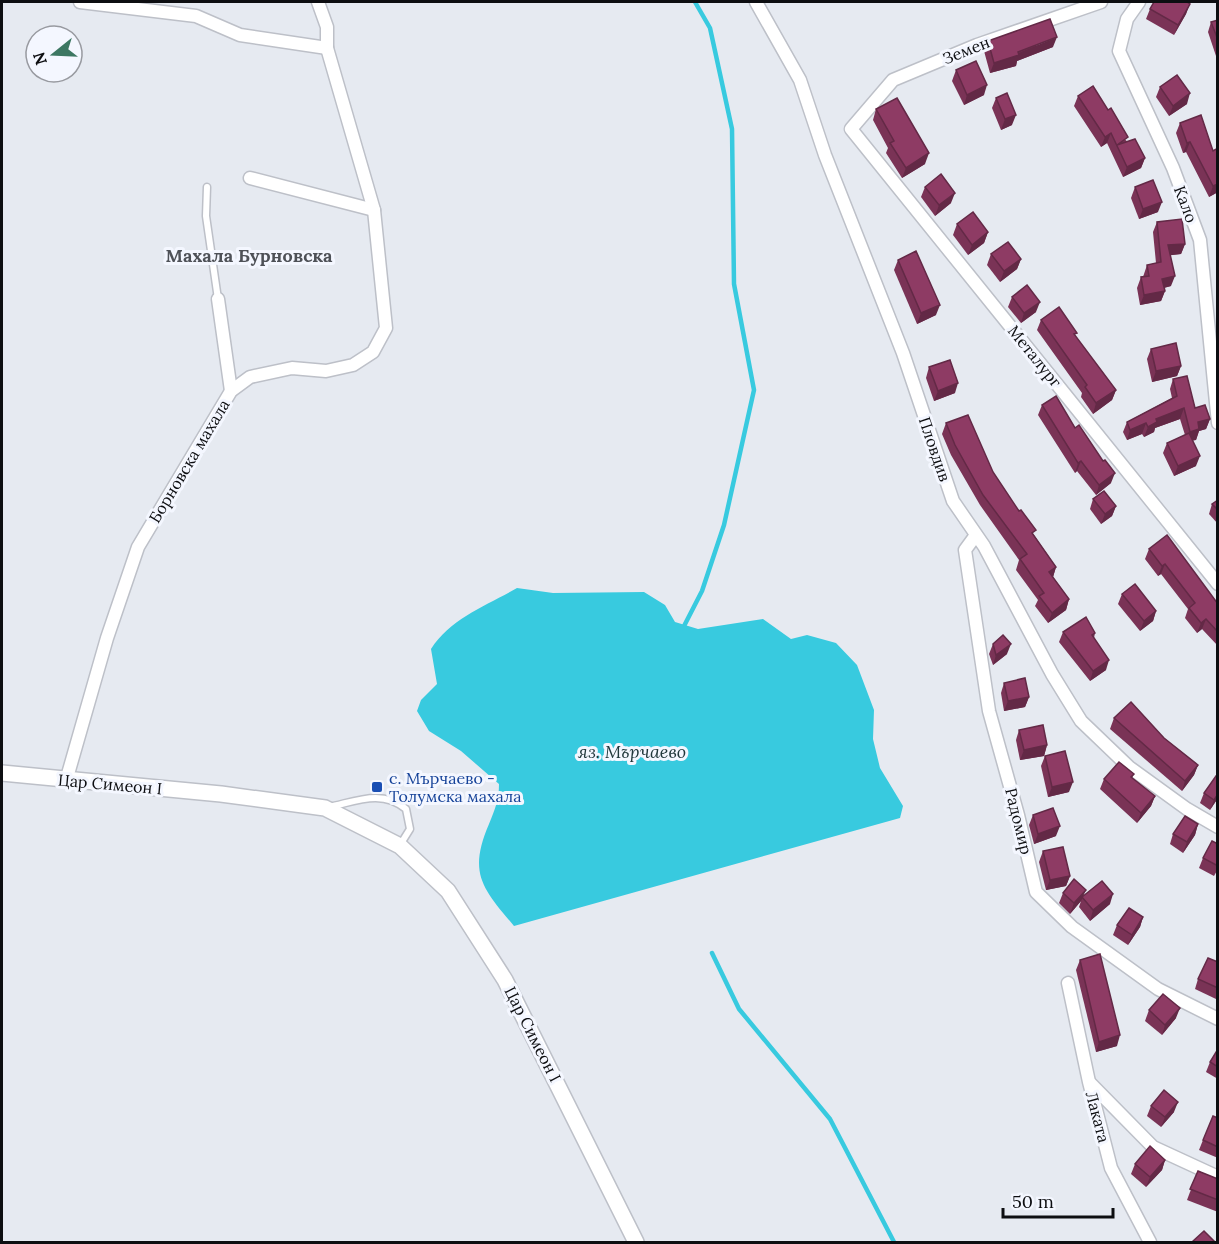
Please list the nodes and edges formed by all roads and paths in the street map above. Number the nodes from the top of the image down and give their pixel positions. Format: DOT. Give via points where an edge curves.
graph roads {
  1 [pos="80,2"];
  2 [pos="756,2"];
  3 [pos="1101,2"];
  4 [pos="1139,2"];
  5 [pos="321,3"];
  6 [pos="327,48"];
  7 [pos="851,129"];
  8 [pos="250,178"];
  9 [pos="207,187"];
  10 [pos="374,210"];
  11 [pos="218,299"];
  12 [pos="231,392"];
  13 [pos="1218,423"];
  14 [pos="976,535"];
  15 [pos="1218,584"];
  16 [pos="2,773"];
  17 [pos="66,781"];
  18 [pos="325,808"];
  19 [pos="1218,827"];
  20 [pos="400,846"];
  21 [pos="1068,983"];
  22 [pos="1218,1019"];
  23 [pos="1089,1082"];
  24 [pos="1218,1177"];
  25 [pos="636,1242"];
  26 [pos="1150,1242"];
  1 -- 6 [label="street" via="196,16 240,35"];
  2 -- 14 [label="street, Пловдив" via="800,80 825,155 903,353 953,501"];
  3 -- 7 [label="street, Земен" via="977,45 893,80"];
  4 -- 13 [label="street, Кало" via="1126,19 1119,51 1173,168 1200,240"];
  5 -- 6 [label="street, Борновска махала"];
  6 -- 10 [label="street, Борновска махала"];
  7 -- 15 [label="street, Металург"];
  8 -- 10 [label="street"];
  9 -- 11 [label="lane" via="206,216"];
  10 -- 12 [label="street, Борновска махала" via="386,328 373,352 353,365 326,371 292,368 250,377"];
  11 -- 12 [label="street"];
  12 -- 17 [label="street, Борновска махала" via="138,547"];
  14 -- 19 [label="street, Пловдив" via="1082,721 1129,767"];
  14 -- 22 [label="street, Радомир" via="965,550 978,647 989,711 1036,892 1072,927 1158,988"];
  16 -- 17 [label="street, Цар Симеон I"];
  17 -- 18 [label="street, Цар Симеон I" via="221,794"];
  18 -- 20 [label="street, Цар Симеон I"];
  18 -- 20 [label="lane" via="380,796 394,799 406,809 410,829"];
  20 -- 25 [label="street, Цар Симеон I" via="448,891 505,980"];
  21 -- 23 [label="street, Лаката"];
  23 -- 24 [label="street" via="1153,1147"];
  23 -- 26 [label="street, Лаката" via="1112,1168"];
}
